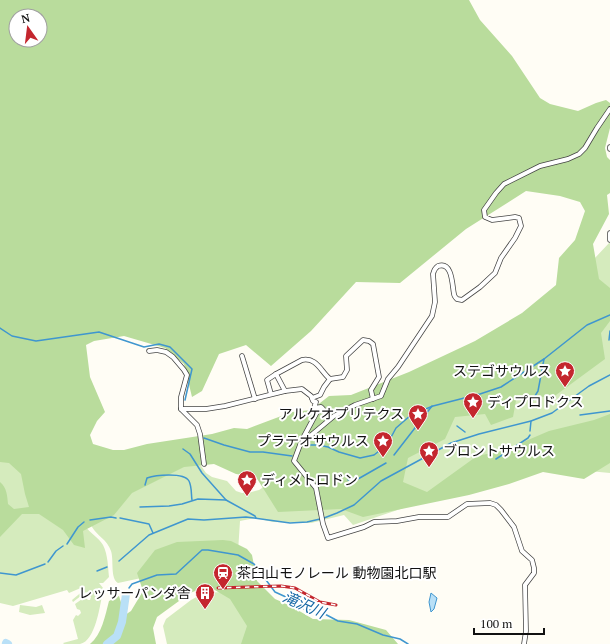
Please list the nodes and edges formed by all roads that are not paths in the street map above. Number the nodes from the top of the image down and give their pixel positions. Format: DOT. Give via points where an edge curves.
graph roads {
  1 [pos="610,108"];
  2 [pos="610,233"];
  3 [pos="610,240"];
  4 [pos="149,351"];
  5 [pos="242,356"];
  6 [pos="276,374"];
  7 [pos="330,379"];
  8 [pos="285,391"];
  9 [pos="271,394"];
  10 [pos="312,398"];
  11 [pos="255,399"];
  12 [pos="373,399"];
  13 [pos="181,409"];
  14 [pos="303,442"];
  15 [pos="204,464"];
  16 [pos="524,644"];
  1 -- 12 [label="street" via="579,154 540,166 511,179 496,192 484,210 485,217 492,220 515,217 519,218 521,226 501,258 495,273 462,300 457,299 454,294 448,269 444,266 434,270 435,302 432,316 388,379 381,396"];
  2 -- 3 [label="street"];
  4 -- 13 [label="street" via="166,352 184,370 186,375"];
  5 -- 11 [label="street"];
  6 -- 7 [label="street" via="306,359 318,364"];
  6 -- 8 [label="street"];
  6 -- 9 [label="street" via="267,380"];
  7 -- 10 [label="street" via="320,396"];
  7 -- 12 [label="street" via="343,376 347,370 346,356 363,340 369,341 373,344 379,377 371,390"];
  8 -- 9 [label="street"];
  8 -- 10 [label="street" via="302,389"];
  9 -- 11 [label="street"];
  10 -- 14 [label="street" via="316,402 314,408 323,409 317,412"];
  11 -- 13 [label="street" via="206,409"];
  12 -- 14 [label="street" via="334,416"];
  13 -- 15 [label="street" via="197,425"];
  14 -- 16 [label="street" via="294,462 316,488 328,538 374,522 448,516 467,504 496,505 514,528 522,551 532,560 534,568 534,573 525,585"];
}
